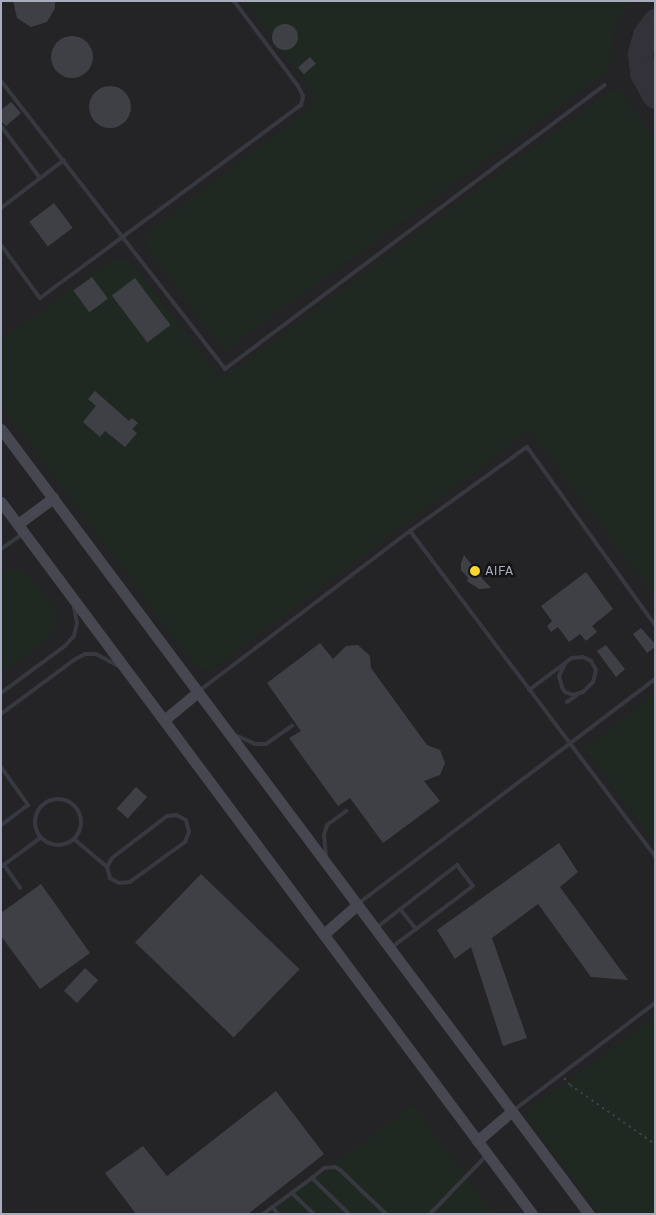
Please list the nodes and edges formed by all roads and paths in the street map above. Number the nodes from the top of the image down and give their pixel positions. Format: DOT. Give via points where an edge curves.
graph roads {
  1 [pos="234,1"];
  2 [pos="1,80"];
  3 [pos="604,85"];
  4 [pos="1,126"];
  5 [pos="64,160"];
  6 [pos="40,178"];
  7 [pos="1,208"];
  8 [pos="123,237"];
  9 [pos="1,244"];
  10 [pos="1,429"];
  11 [pos="52,498"];
  12 [pos="1,502"];
  13 [pos="21,528"];
  14 [pos="410,532"];
  15 [pos="1,550"];
  16 [pos="72,597"];
  17 [pos="655,624"];
  18 [pos="565,663"];
  19 [pos="127,671"];
  20 [pos="655,679"];
  21 [pos="529,690"];
  22 [pos="198,692"];
  23 [pos="1,693"];
  24 [pos="578,694"];
  25 [pos="567,702"];
  26 [pos="1,714"];
  27 [pos="164,720"];
  28 [pos="292,726"];
  29 [pos="228,732"];
  30 [pos="569,744"];
  31 [pos="1,767"];
  32 [pos="28,805"];
  33 [pos="39,808"];
  34 [pos="346,811"];
  35 [pos="1,825"];
  36 [pos="40,838"];
  37 [pos="74,839"];
  38 [pos="655,856"];
  39 [pos="327,864"];
  40 [pos="2,866"];
  41 [pos="107,867"];
  42 [pos="20,888"];
  43 [pos="357,905"];
  44 [pos="400,909"];
  45 [pos="375,929"];
  46 [pos="416,929"];
  47 [pos="324,934"];
  48 [pos="390,949"];
  49 [pos="655,1003"];
  50 [pos="561,1074"];
  51 [pos="512,1112"];
  52 [pos="477,1141"];
  53 [pos="655,1144"];
  54 [pos="488,1155"];
  55 [pos="312,1178"];
  56 [pos="292,1193"];
  57 [pos="272,1208"];
  58 [pos="264,1214"];
  59 [pos="278,1214"];
  60 [pos="314,1214"];
  61 [pos="349,1214"];
  62 [pos="386,1214"];
  63 [pos="430,1214"];
  64 [pos="532,1214"];
  65 [pos="589,1214"];
  1 -- 8 [label="lane" via="298,86 303,96 301,105"];
  2 -- 5 [label="lane"];
  3 -- 8 [label="lane" via="225,368"];
  4 -- 6 [label="lane"];
  5 -- 6 [label="lane"];
  5 -- 8 [label="lane"];
  6 -- 7 [label="lane"];
  8 -- 9 [label="lane" via="40,298"];
  10 -- 11 [label="street"];
  11 -- 13 [label="street"];
  11 -- 22 [label="street"];
  12 -- 13 [label="street"];
  13 -- 15 [label="lane"];
  13 -- 16 [label="street"];
  14 -- 17 [label="lane" via="527,447"];
  14 -- 21 [label="lane"];
  14 -- 22 [label="lane"];
  16 -- 19 [label="street"];
  16 -- 23 [label="lane" via="77,623 74,636"];
  18 -- 21 [label="lane"];
  18 -- 24 [label="lane" via="559,682 565,692"];
  18 -- 24 [label="lane" via="572,658 583,657 591,661 596,670 593,682"];
  19 -- 26 [label="lane" via="96,654 85,654"];
  19 -- 27 [label="street"];
  20 -- 30 [label="lane"];
  21 -- 30 [label="lane"];
  22 -- 27 [label="street"];
  22 -- 29 [label="street"];
  24 -- 25 [label="lane"];
  27 -- 47 [label="street"];
  28 -- 29 [label="lane" via="266,744 256,744"];
  29 -- 39 [label="street"];
  30 -- 38 [label="lane"];
  30 -- 43 [label="lane"];
  31 -- 32 [label="lane"];
  32 -- 33 [label="lane"];
  32 -- 35 [label="lane"];
  33 -- 36 [label="lane" via="34,823"];
  33 -- 37 [label="lane" via="52,799 68,800 74,805 81,818"];
  34 -- 39 [label="lane" via="327,825 324,835"];
  36 -- 37 [label="lane" via="61,845"];
  36 -- 40 [label="lane"];
  37 -- 41 [label="lane"];
  39 -- 43 [label="street"];
  40 -- 42 [label="lane"];
  41 -- 41 [label="lane" via="112,858 167,816 176,815 186,820 190,832 185,842 130,882 119,883 110,878"];
  43 -- 45 [label="street"];
  43 -- 47 [label="street"];
  44 -- 45 [label="lane"];
  44 -- 46 [label="lane"];
  44 -- 46 [label="lane" via="457,865 473,886"];
  45 -- 48 [label="street"];
  46 -- 48 [label="lane"];
  47 -- 52 [label="street"];
  48 -- 51 [label="street"];
  49 -- 50 [label="lane"];
  50 -- 51 [label="lane"];
  50 -- 53 [label="path" via="570,1085"];
  51 -- 52 [label="street"];
  51 -- 65 [label="street"];
  52 -- 54 [label="street"];
  54 -- 63 [label="lane"];
  54 -- 64 [label="street"];
  55 -- 56 [label="lane"];
  55 -- 61 [label="lane"];
  55 -- 62 [label="lane" via="324,1168 335,1167"];
  56 -- 57 [label="lane"];
  56 -- 60 [label="lane"];
  57 -- 58 [label="lane"];
  57 -- 59 [label="lane"];
}
